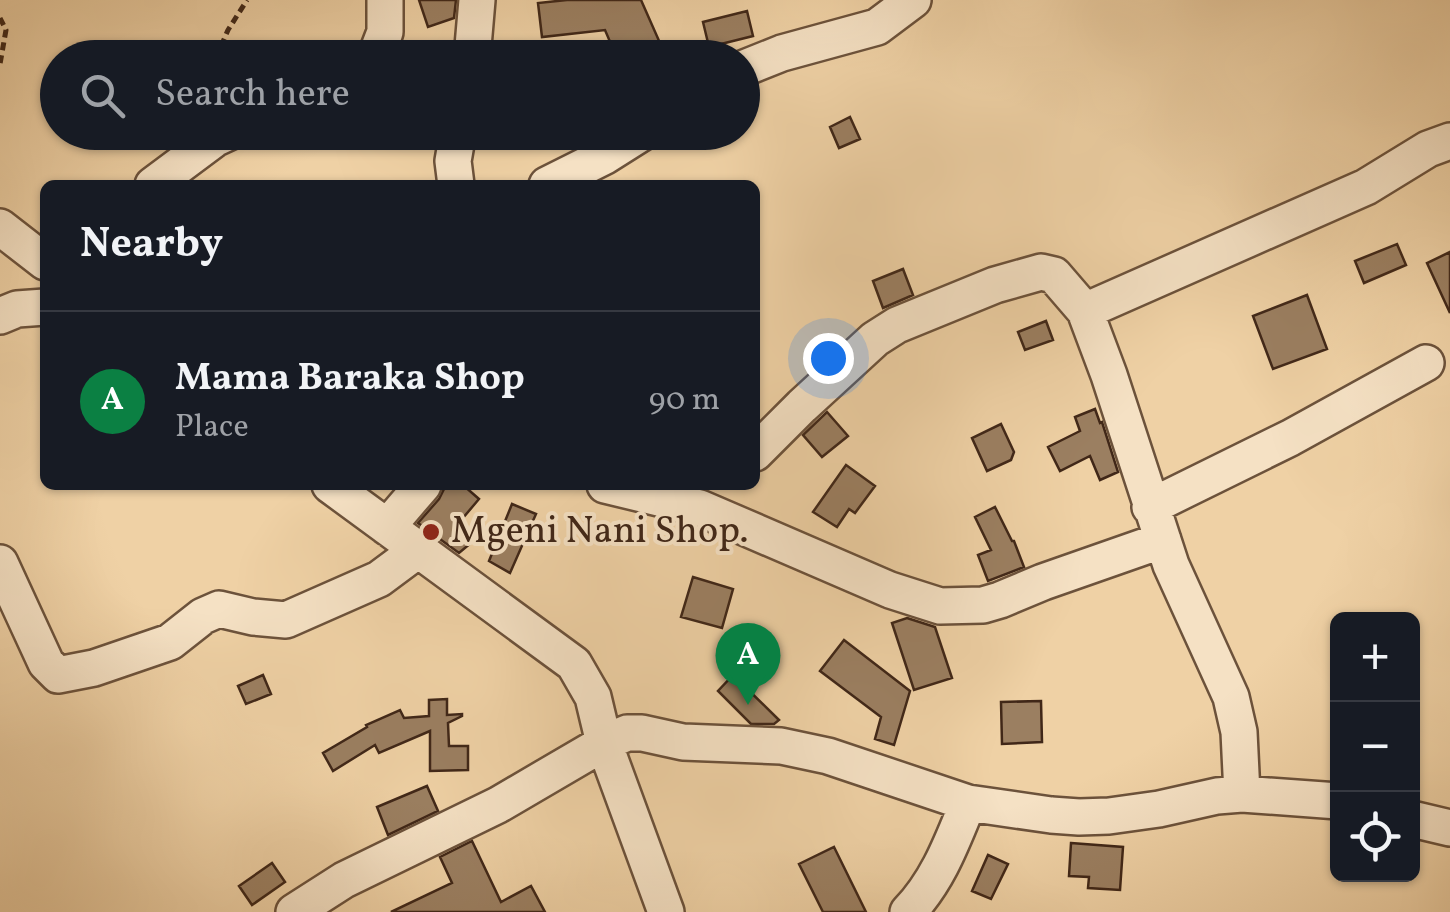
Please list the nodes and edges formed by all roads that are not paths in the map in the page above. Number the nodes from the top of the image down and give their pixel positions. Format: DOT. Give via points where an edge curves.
graph roads {
  1 [pos="385,0"];
  2 [pos="477,0"];
  3 [pos="912,0"];
  4 [pos="382,40"];
  5 [pos="474,40"];
  6 [pos="760,62"];
  7 [pos="1450,141"];
  8 [pos="200,150"];
  9 [pos="454,150"];
  10 [pos="614,150"];
  11 [pos="160,180"];
  12 [pos="455,180"];
  13 [pos="557,180"];
  14 [pos="0,227"];
  15 [pos="40,258"];
  16 [pos="40,307"];
  17 [pos="1085,310"];
  18 [pos="0,316"];
  19 [pos="1426,364"];
  20 [pos="760,448"];
  21 [pos="337,490"];
  22 [pos="419,490"];
  23 [pos="650,490"];
  24 [pos="712,497"];
  25 [pos="1150,507"];
  26 [pos="387,527"];
  27 [pos="1163,540"];
  28 [pos="418,550"];
  29 [pos="0,563"];
  30 [pos="604,743"];
  31 [pos="1242,794"];
  32 [pos="1330,800"];
  33 [pos="968,803"];
  34 [pos="1420,821"];
  35 [pos="1450,828"];
  36 [pos="294,912"];
  37 [pos="666,912"];
  38 [pos="908,912"];
  1 -- 4 [label="street"];
  2 -- 5 [label="street"];
  3 -- 6 [label="street" via="878,26"];
  7 -- 17 [label="street" via="1366,188"];
  8 -- 11 [label="street"];
  9 -- 12 [label="street"];
  10 -- 13 [label="street"];
  14 -- 15 [label="street"];
  16 -- 18 [label="street"];
  17 -- 20 [label="street" via="1054,275 1041,272 898,325"];
  17 -- 25 [label="street"];
  19 -- 25 [label="street"];
  21 -- 26 [label="street"];
  22 -- 26 [label="street"];
  23 -- 24 [label="street"];
  24 -- 27 [label="street" via="890,590 940,606 1000,600"];
  25 -- 27 [label="street"];
  26 -- 28 [label="street"];
  27 -- 31 [label="street" via="1231,697"];
  28 -- 29 [label="street" via="379,579 286,620 218,609 170,642 58,675 46,664"];
  28 -- 30 [label="street" via="574,664 592,697"];
  30 -- 33 [label="street" via="642,733 683,742 781,746"];
  30 -- 36 [label="street"];
  30 -- 37 [label="street"];
  31 -- 32 [label="street"];
  31 -- 33 [label="street" via="1079,817"];
  33 -- 38 [label="street" via="941,868"];
  34 -- 35 [label="street"];
}
